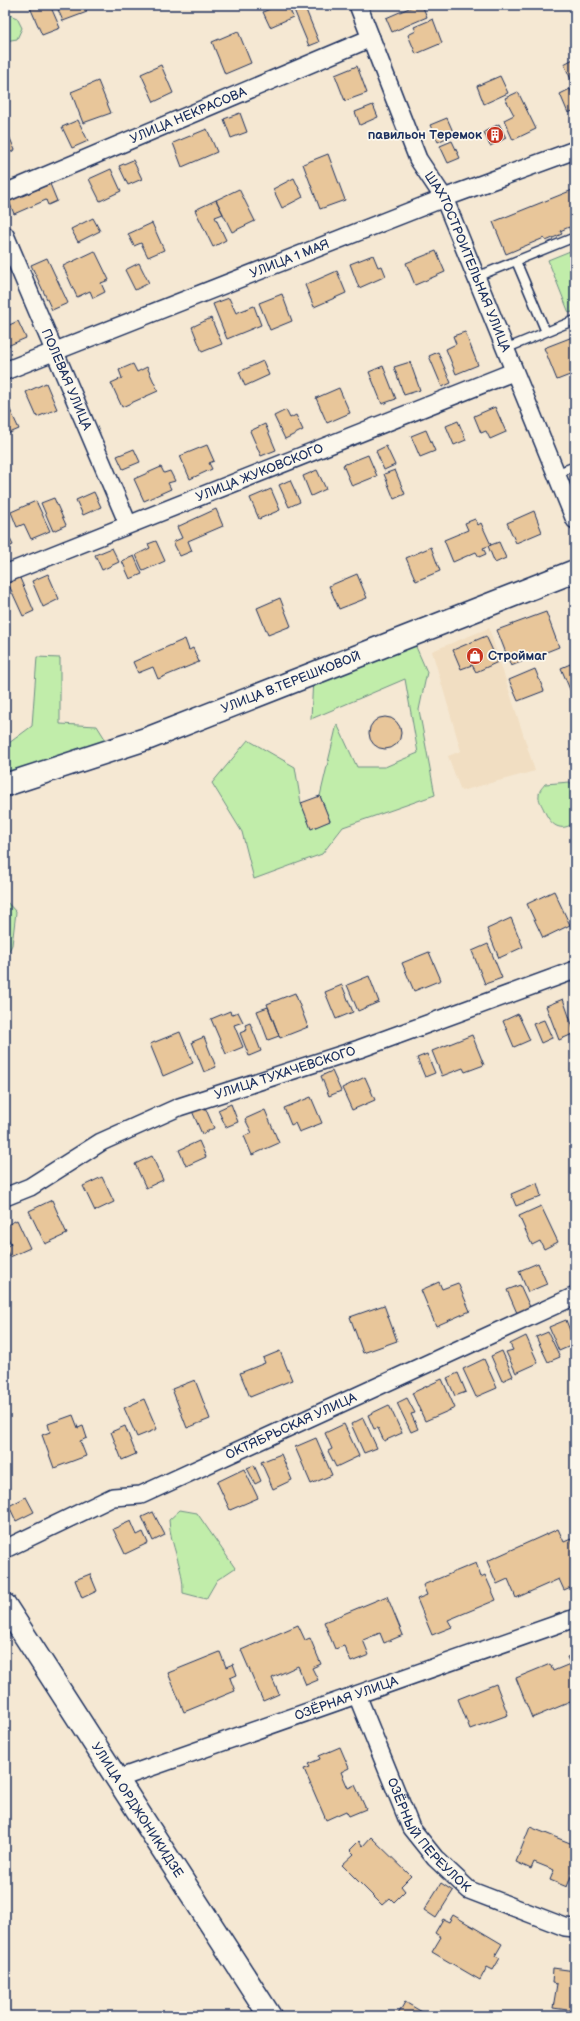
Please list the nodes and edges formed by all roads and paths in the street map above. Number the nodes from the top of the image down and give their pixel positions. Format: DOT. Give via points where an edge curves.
graph roads {
  1 [pos="358,5"];
  2 [pos="371,38"];
  3 [pos="575,150"];
  4 [pos="5,193"];
  5 [pos="444,198"];
  6 [pos="5,235"];
  7 [pos="575,237"];
  8 [pos="516,261"];
  9 [pos="476,277"];
  10 [pos="575,320"];
  11 [pos="546,332"];
  12 [pos="505,349"];
  13 [pos="55,350"];
  14 [pos="5,371"];
  15 [pos="514,372"];
  16 [pos="575,466"];
  17 [pos="556,474"];
  18 [pos="575,520"];
  19 [pos="128,524"];
  20 [pos="575,571"];
  21 [pos="5,574"];
  22 [pos="5,785"];
  23 [pos="575,970"];
  24 [pos="5,1197"];
  25 [pos="575,1296"];
  26 [pos="5,1549"];
  27 [pos="5,1605"];
  28 [pos="575,1618"];
  29 [pos="357,1695"];
  30 [pos="117,1779"];
  31 [pos="575,1928"];
  32 [pos="270,2016"];
  1 -- 2 [label="street, ШАХТОСТРОИТЕЛЬНАЯ УЛИЦА"];
  2 -- 4 [label="street, УЛИЦА НЕКРАСОВА"];
  2 -- 5 [label="street, ШАХТОСТРОИТЕЛЬНАЯ УЛИЦА" via="418,159"];
  3 -- 5 [label="street, УЛИЦА 1 МАЯ"];
  5 -- 9 [label="street, ШАХТОСТРОИТЕЛЬНАЯ УЛИЦА"];
  5 -- 13 [label="street, УЛИЦА 1 МАЯ"];
  6 -- 13 [label="street, ПОЛЕВАЯ УЛИЦА"];
  7 -- 8 [label="lane"];
  8 -- 9 [label="lane"];
  8 -- 11 [label="lane"];
  9 -- 12 [label="street, ШАХТОСТРОИТЕЛЬНАЯ УЛИЦА"];
  10 -- 11 [label="lane"];
  11 -- 12 [label="lane"];
  12 -- 15 [label="street, ШАХТОСТРОИТЕЛЬНАЯ УЛИЦА"];
  13 -- 14 [label="street, УЛИЦА 1 МАЯ"];
  13 -- 19 [label="street, ПОЛЕВАЯ УЛИЦА"];
  15 -- 17 [label="street, ШАХТОСТРОИТЕЛЬНАЯ УЛИЦА"];
  15 -- 19 [label="street, УЛИЦА ЖУКОВСКОГО"];
  16 -- 17 [label="lane"];
  17 -- 18 [label="street, ШАХТОСТРОИТЕЛЬНАЯ УЛИЦА"];
  19 -- 21 [label="street, УЛИЦА ЖУКОВСКОГО"];
  20 -- 22 [label="main road, УЛИЦА В.ТЕРЕШКОВОЙ" via="150,738"];
  23 -- 24 [label="street, УЛИЦА ТУХАЧЕВСКОГО" via="359,1049 179,1107 101,1142 30,1187"];
  25 -- 26 [label="street, ОКТЯБРЬСКАЯ УЛИЦА" via="141,1495 113,1497"];
  27 -- 30 [label="main road, УЛИЦА ОРДЖОНИКИДЗЕ"];
  28 -- 29 [label="street, ОЗЁРНАЯ УЛИЦА"];
  29 -- 30 [label="street, ОЗЁРНАЯ УЛИЦА"];
  29 -- 31 [label="street, ОЗЁРНЫЙ ПЕРЕУЛОК" via="411,1828 435,1858 469,1890 565,1927"];
  30 -- 32 [label="main road, УЛИЦА ОРДЖОНИКИДЗЕ"];
}
